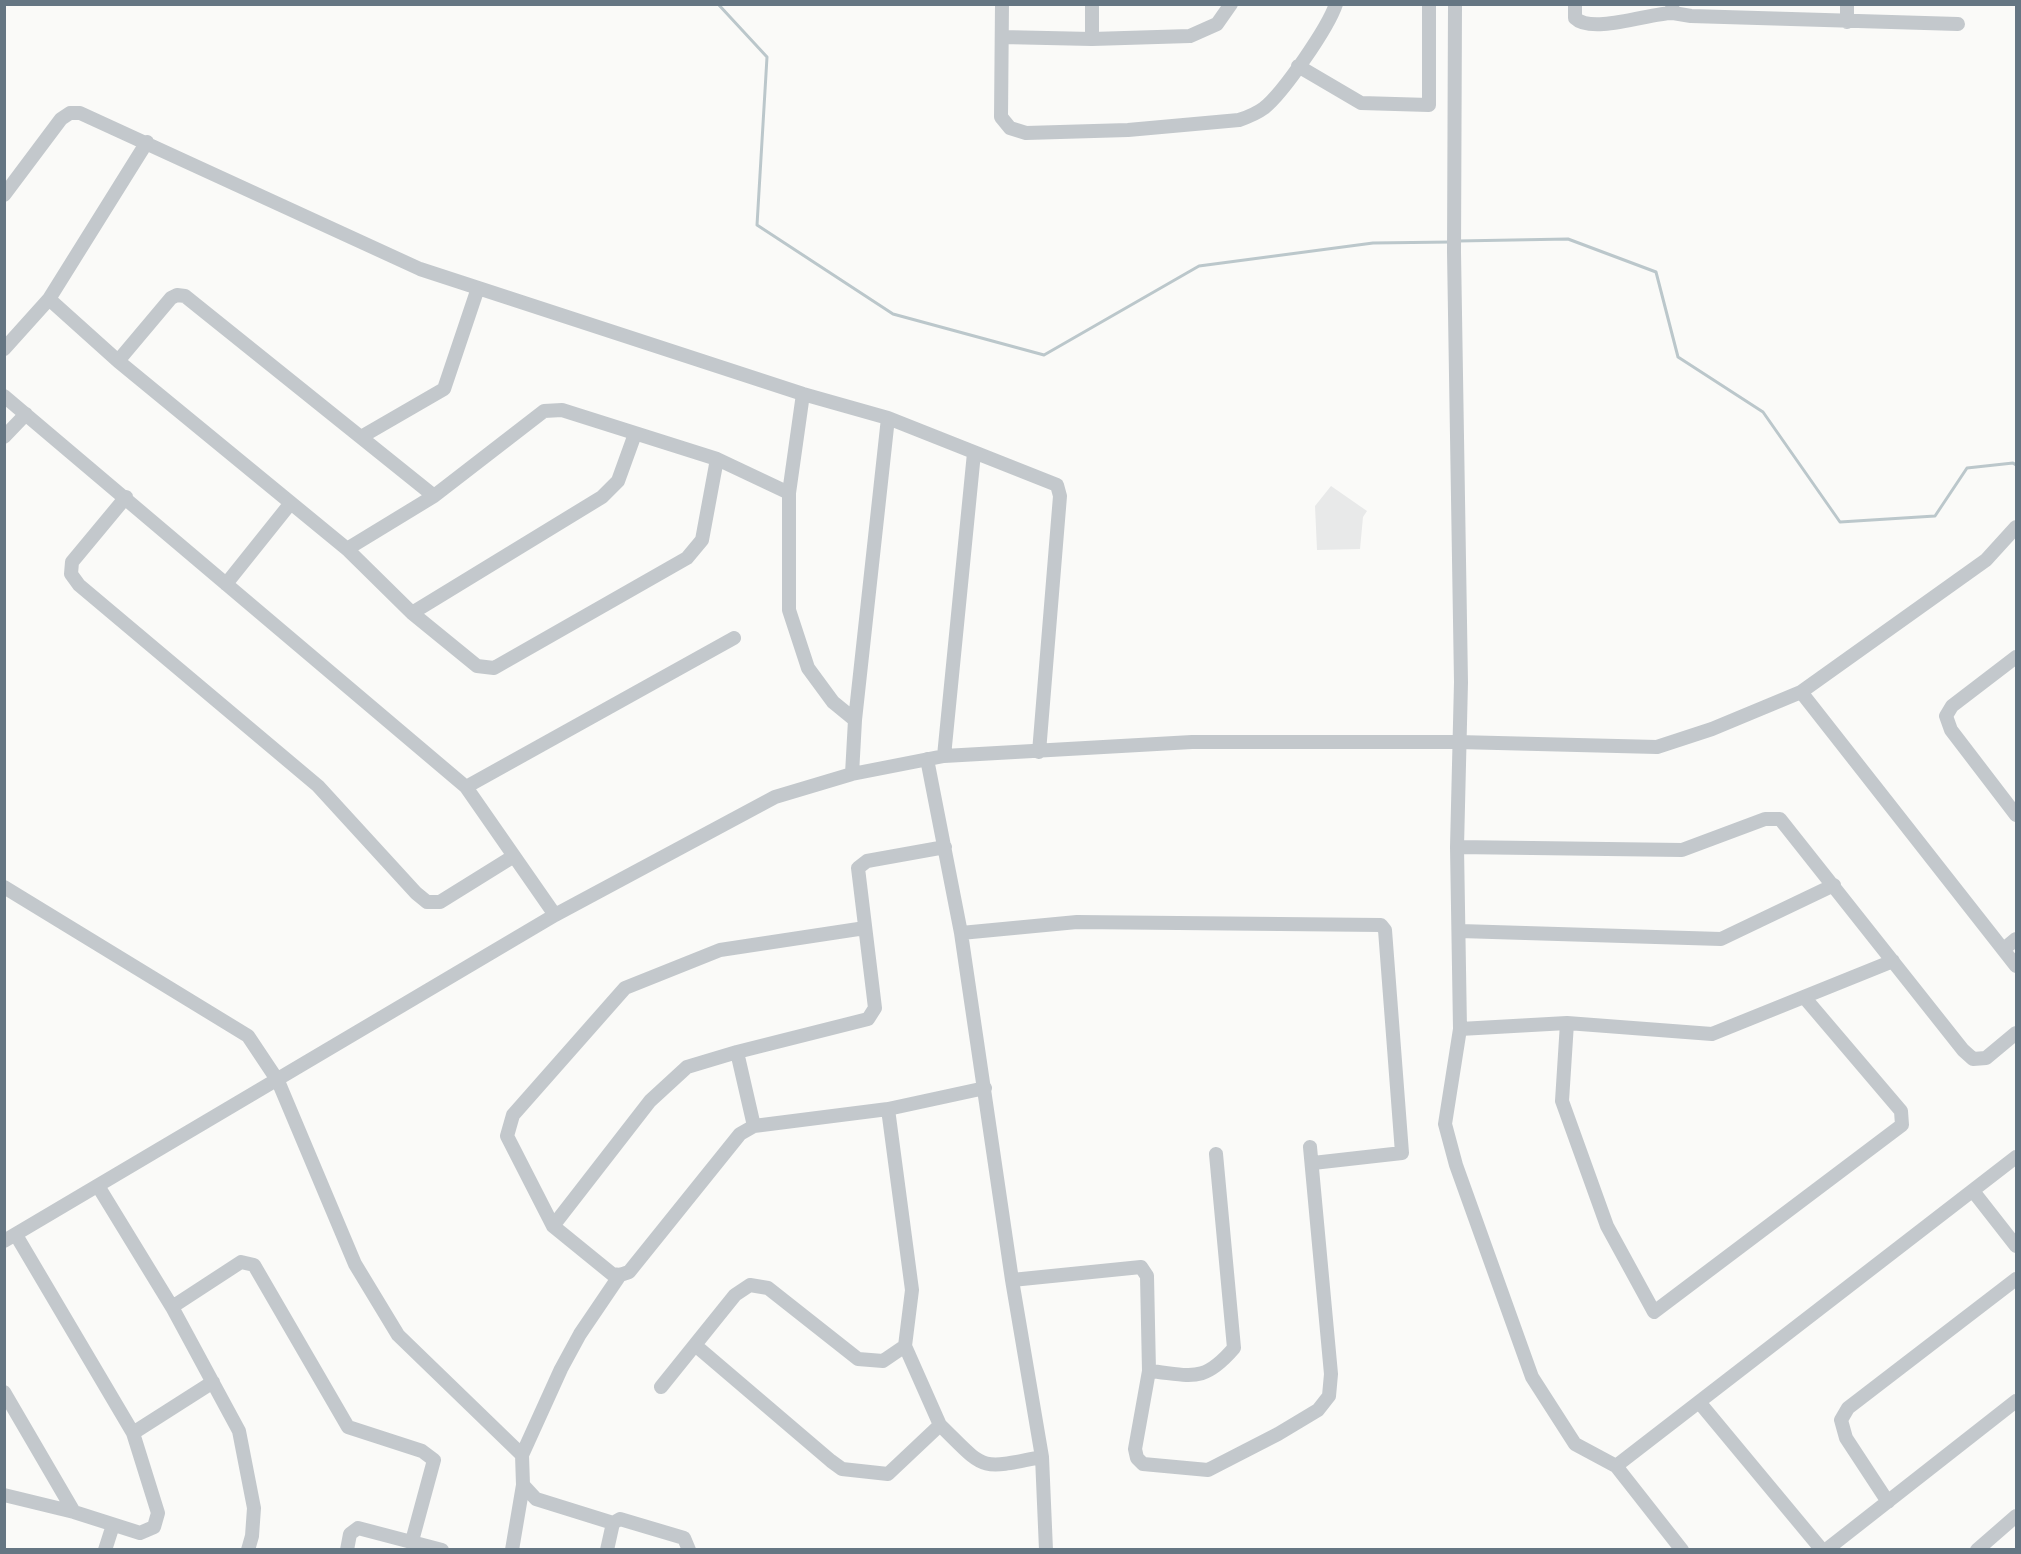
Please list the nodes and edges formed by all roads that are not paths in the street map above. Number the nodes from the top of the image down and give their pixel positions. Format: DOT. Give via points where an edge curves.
graph roads {
  1 [pos="1002,4"];
  2 [pos="1092,4"];
  3 [pos="1231,4"];
  4 [pos="1336,4"];
  5 [pos="1430,4"];
  6 [pos="1455,4"];
  7 [pos="1575,4"];
  8 [pos="1847,4"];
  9 [pos="1672,9"];
  10 [pos="1757,12"];
  11 [pos="1847,22"];
  12 [pos="1958,24"];
  13 [pos="1002,37"];
  14 [pos="1092,39"];
  15 [pos="1298,66"];
  16 [pos="1429,105"];
  17 [pos="1455,106"];
  18 [pos="147,142"];
  19 [pos="4,195"];
  20 [pos="478,288"];
  21 [pos="49,299"];
  22 [pos="4,349"];
  23 [pos="118,361"];
  24 [pos="803,394"];
  25 [pos="4,396"];
  26 [pos="26,414"];
  27 [pos="888,418"];
  28 [pos="635,434"];
  29 [pos="4,437"];
  30 [pos="361,438"];
  31 [pos="974,453"];
  32 [pos="717,459"];
  33 [pos="789,493"];
  34 [pos="434,496"];
  35 [pos="126,497"];
  36 [pos="290,504"];
  37 [pos="2016,527"];
  38 [pos="347,549"];
  39 [pos="226,584"];
  40 [pos="412,613"];
  41 [pos="734,638"];
  42 [pos="2015,661"];
  43 [pos="1801,693"];
  44 [pos="855,720"];
  45 [pos="1458,742"];
  46 [pos="1039,752"];
  47 [pos="944,756"];
  48 [pos="927,759"];
  49 [pos="852,774"];
  50 [pos="466,788"];
  51 [pos="2016,815"];
  52 [pos="945,847"];
  53 [pos="1457,847"];
  54 [pos="514,856"];
  55 [pos="1834,885"];
  56 [pos="4,886"];
  57 [pos="555,915"];
  58 [pos="865,928"];
  59 [pos="1460,931"];
  60 [pos="961,933"];
  61 [pos="2016,939"];
  62 [pos="2004,949"];
  63 [pos="1893,961"];
  64 [pos="2016,966"];
  65 [pos="1804,997"];
  66 [pos="1567,1023"];
  67 [pos="1460,1029"];
  68 [pos="2016,1033"];
  69 [pos="737,1052"];
  70 [pos="278,1081"];
  71 [pos="984,1088"];
  72 [pos="888,1109"];
  73 [pos="754,1126"];
  74 [pos="1310,1147"];
  75 [pos="1216,1154"];
  76 [pos="2016,1157"];
  77 [pos="1313,1163"];
  78 [pos="98,1186"];
  79 [pos="1973,1191"];
  80 [pos="553,1227"];
  81 [pos="10,1238"];
  82 [pos="2016,1246"];
  83 [pos="620,1275"];
  84 [pos="2016,1279"];
  85 [pos="1012,1280"];
  86 [pos="172,1307"];
  87 [pos="695,1345"];
  88 [pos="905,1346"];
  89 [pos="1149,1371"];
  90 [pos="213,1382"];
  91 [pos="661,1387"];
  92 [pos="4,1392"];
  93 [pos="2016,1401"];
  94 [pos="1699,1402"];
  95 [pos="940,1425"];
  96 [pos="133,1433"];
  97 [pos="522,1455"];
  98 [pos="1042,1457"];
  99 [pos="1616,1466"];
  100 [pos="523,1485"];
  101 [pos="4,1495"];
  102 [pos="1888,1502"];
  103 [pos="74,1512"];
  104 [pos="2016,1516"];
  105 [pos="613,1523"];
  106 [pos="113,1525"];
  107 [pos="412,1541"];
  108 [pos="105,1550"];
  109 [pos="248,1550"];
  110 [pos="347,1550"];
  111 [pos="442,1550"];
  112 [pos="512,1550"];
  113 [pos="607,1550"];
  114 [pos="689,1550"];
  115 [pos="1046,1550"];
  116 [pos="1682,1550"];
  117 [pos="1824,1550"];
  118 [pos="1977,1550"];
  1 -- 13 [label="street"];
  2 -- 14 [label="street"];
  3 -- 14 [label="street" via="1217,24 1190,36"];
  4 -- 15 [label="street"];
  5 -- 16 [label="street"];
  6 -- 17 [label="street"];
  7 -- 9 [label="street" via="1575,18 1583,22 1622,22"];
  8 -- 11 [label="street"];
  9 -- 10 [label="street" via="1691,16"];
  10 -- 11 [label="street"];
  11 -- 12 [label="street"];
  13 -- 14 [label="street"];
  13 -- 15 [label="street" via="1001,117 1011,128 1026,133 1128,130 1239,120 1266,106"];
  15 -- 16 [label="street" via="1361,103"];
  16 -- 17 [label="street"];
  17 -- 45 [label="street" via="1461,682"];
  18 -- 19 [label="street" via="80,113 70,113 61,119"];
  18 -- 20 [label="street" via="420,269"];
  18 -- 21 [label="street"];
  20 -- 24 [label="street"];
  20 -- 30 [label="street" via="444,389"];
  21 -- 22 [label="street"];
  21 -- 23 [label="street"];
  23 -- 30 [label="street" via="171,298 185,296"];
  23 -- 36 [label="street"];
  24 -- 27 [label="street"];
  24 -- 33 [label="street"];
  25 -- 26 [label="street"];
  26 -- 29 [label="street"];
  26 -- 35 [label="street"];
  27 -- 31 [label="street"];
  27 -- 44 [label="street"];
  28 -- 32 [label="street"];
  28 -- 34 [label="street" via="562,410 544,411"];
  28 -- 40 [label="street" via="618,481 602,497"];
  30 -- 34 [label="street"];
  31 -- 46 [label="street" via="1057,485 1060,496"];
  31 -- 47 [label="street"];
  32 -- 33 [label="street"];
  32 -- 40 [label="street" via="702,540 695,551 494,668 477,666"];
  33 -- 44 [label="street" via="789,610 807,668 833,702"];
  34 -- 38 [label="street"];
  35 -- 39 [label="street"];
  35 -- 54 [label="street" via="72,562 71,574 79,585 318,786 427,902 440,902"];
  36 -- 38 [label="street"];
  36 -- 39 [label="street"];
  37 -- 43 [label="street" via="1986,560"];
  38 -- 40 [label="street"];
  39 -- 50 [label="street"];
  41 -- 50 [label="street"];
  42 -- 51 [label="street" via="1952,706 1946,716 1951,730"];
  43 -- 45 [label="street" via="1657,747"];
  43 -- 62 [label="street"];
  44 -- 49 [label="street"];
  45 -- 46 [label="street" via="1192,742"];
  45 -- 53 [label="street"];
  46 -- 47 [label="street"];
  47 -- 48 [label="street"];
  48 -- 49 [label="street"];
  48 -- 52 [label="street"];
  49 -- 57 [label="street" via="775,797"];
  50 -- 54 [label="street"];
  52 -- 58 [label="street" via="867,861 858,868"];
  52 -- 60 [label="street"];
  53 -- 55 [label="street" via="1682,850 1772,818 1780,819"];
  53 -- 59 [label="street"];
  54 -- 57 [label="street"];
  55 -- 59 [label="street" via="1721,939"];
  55 -- 63 [label="street"];
  56 -- 70 [label="street" via="248,1036"];
  57 -- 70 [label="street"];
  58 -- 69 [label="street" via="875,1008 868,1019"];
  58 -- 80 [label="street" via="720,950 625,988 508,1125 507,1136"];
  59 -- 67 [label="street"];
  60 -- 71 [label="street"];
  60 -- 77 [label="street" via="1077,922 1381,925 1385,930 1402,1153"];
  61 -- 62 [label="street"];
  62 -- 64 [label="street"];
  63 -- 65 [label="street"];
  63 -- 68 [label="street" via="1973,1059 1986,1058"];
  65 -- 66 [label="street" via="1712,1034"];
  65 -- 66 [label="street" via="1901,1111 1902,1125 1654,1312 1607,1226 1562,1101"];
  66 -- 67 [label="street"];
  67 -- 99 [label="street" via="1445,1124 1456,1165 1532,1377 1575,1444"];
  69 -- 73 [label="street"];
  69 -- 80 [label="street" via="687,1067 650,1101"];
  70 -- 78 [label="street"];
  70 -- 97 [label="street" via="355,1264 398,1335"];
  71 -- 72 [label="street"];
  71 -- 85 [label="street"];
  72 -- 73 [label="street"];
  72 -- 88 [label="street" via="912,1290"];
  73 -- 83 [label="street" via="740,1134 629,1272"];
  74 -- 77 [label="street"];
  75 -- 89 [label="street" via="1234,1348 1218,1367 1198,1376"];
  76 -- 79 [label="street"];
  77 -- 89 [label="street" via="1331,1374 1329,1396 1318,1410 1208,1470 1143,1464 1135,1449"];
  78 -- 81 [label="street"];
  78 -- 86 [label="street"];
  79 -- 82 [label="street"];
  79 -- 94 [label="street"];
  80 -- 83 [label="street" via="612,1274"];
  81 -- 96 [label="street"];
  83 -- 97 [label="street" via="580,1334"];
  84 -- 102 [label="street" via="1848,1408 1841,1420 1845,1438"];
  85 -- 89 [label="street" via="1141,1267 1147,1276"];
  85 -- 98 [label="street"];
  86 -- 90 [label="street"];
  86 -- 107 [label="street" via="241,1262 254,1265 348,1427 422,1451 434,1460"];
  87 -- 88 [label="street" via="735,1295 750,1285 768,1288 858,1359 883,1361"];
  87 -- 91 [label="street"];
  87 -- 95 [label="street" via="842,1469 888,1474"];
  88 -- 95 [label="street"];
  90 -- 96 [label="street"];
  90 -- 109 [label="street" via="238,1431 248,1473 254,1508"];
  92 -- 103 [label="street"];
  93 -- 102 [label="street"];
  94 -- 99 [label="street"];
  94 -- 117 [label="street"];
  95 -- 98 [label="street" via="984,1465 994,1467"];
  96 -- 106 [label="street" via="158,1513 154,1527 140,1533"];
  97 -- 100 [label="street"];
  98 -- 115 [label="street"];
  99 -- 116 [label="street"];
  100 -- 105 [label="street" via="536,1499"];
  100 -- 112 [label="street"];
  101 -- 103 [label="street"];
  102 -- 117 [label="street"];
  103 -- 106 [label="street"];
  104 -- 118 [label="street"];
  105 -- 113 [label="street"];
  105 -- 114 [label="street" via="620,1519 684,1538"];
  106 -- 108 [label="street"];
  107 -- 110 [label="street" via="358,1528 350,1534"];
  107 -- 111 [label="street"];
}
